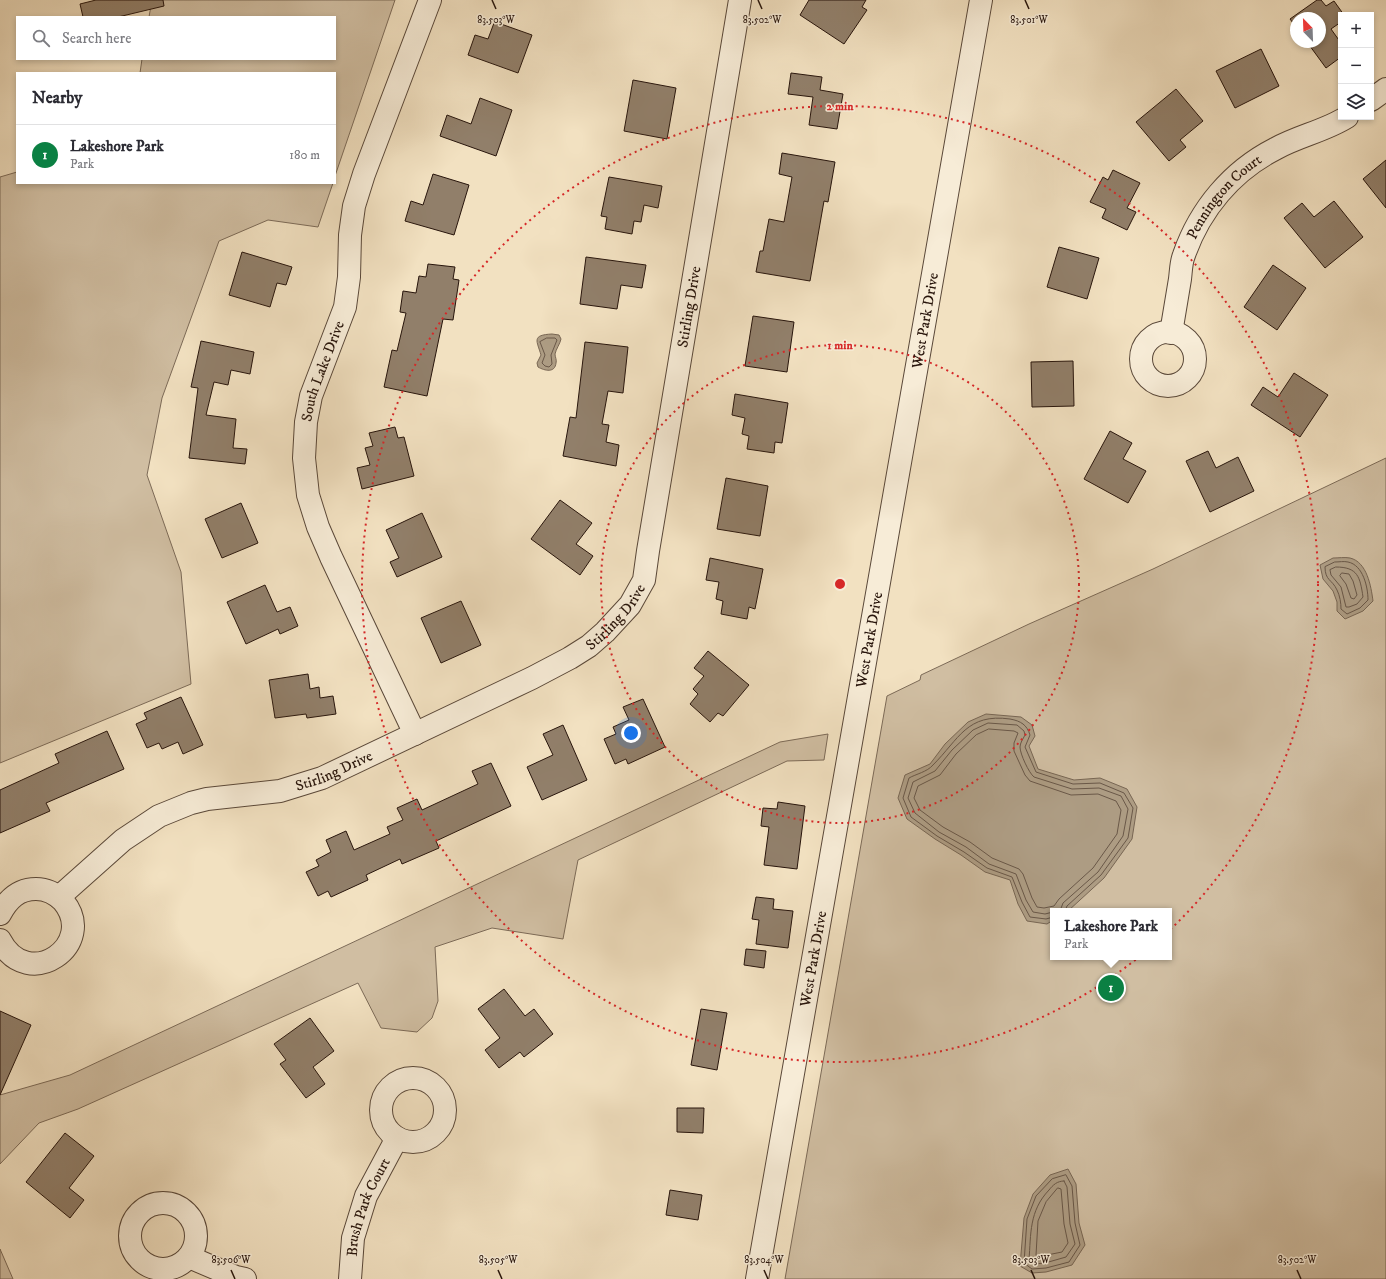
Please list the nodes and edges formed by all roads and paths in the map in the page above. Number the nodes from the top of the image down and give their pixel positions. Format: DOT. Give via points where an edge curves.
graph roads {
  1 [pos="430,0"];
  2 [pos="740,0"];
  3 [pos="980,0"];
  4 [pos="1386,88"];
  5 [pos="1374,98"];
  6 [pos="1343,120"];
  7 [pos="1171,333"];
  8 [pos="416,734"];
  9 [pos="59,897"];
  10 [pos="0,914"];
  11 [pos="0,940"];
  12 [pos="397,1138"];
  13 [pos="189,1257"];
  14 [pos="245,1279"];
  15 [pos="350,1279"];
  16 [pos="757,1279"];
  1 -- 8 [label="street, South Lake Drive" via="354,206 345,307 311,396 306,422 304,458 308,495 331,558"];
  2 -- 8 [label="street, Stirling Drive" via="644,580 618,619 589,646 532,678"];
  3 -- 16 [label="street, West Park Drive"];
  4 -- 5 [label="street"];
  6 -- 7 [label="street, Pennington Court" via="1276,148 1257,159 1223,188 1208,206 1183,256"];
  8 -- 9 [label="street, Stirling Drive" via="322,778 294,788 200,801 166,812 123,840"];
  9 -- 10 [label="street" via="49,891 25,890 5,904"];
  9 -- 11 [label="street" via="72,919 73,931 69,944 61,954 50,961 38,964 25,963 5,949"];
  12 -- 15 [label="street, Brush Park Court" via="366,1196 353,1238"];
  13 -- 14 [label="street"];
}
